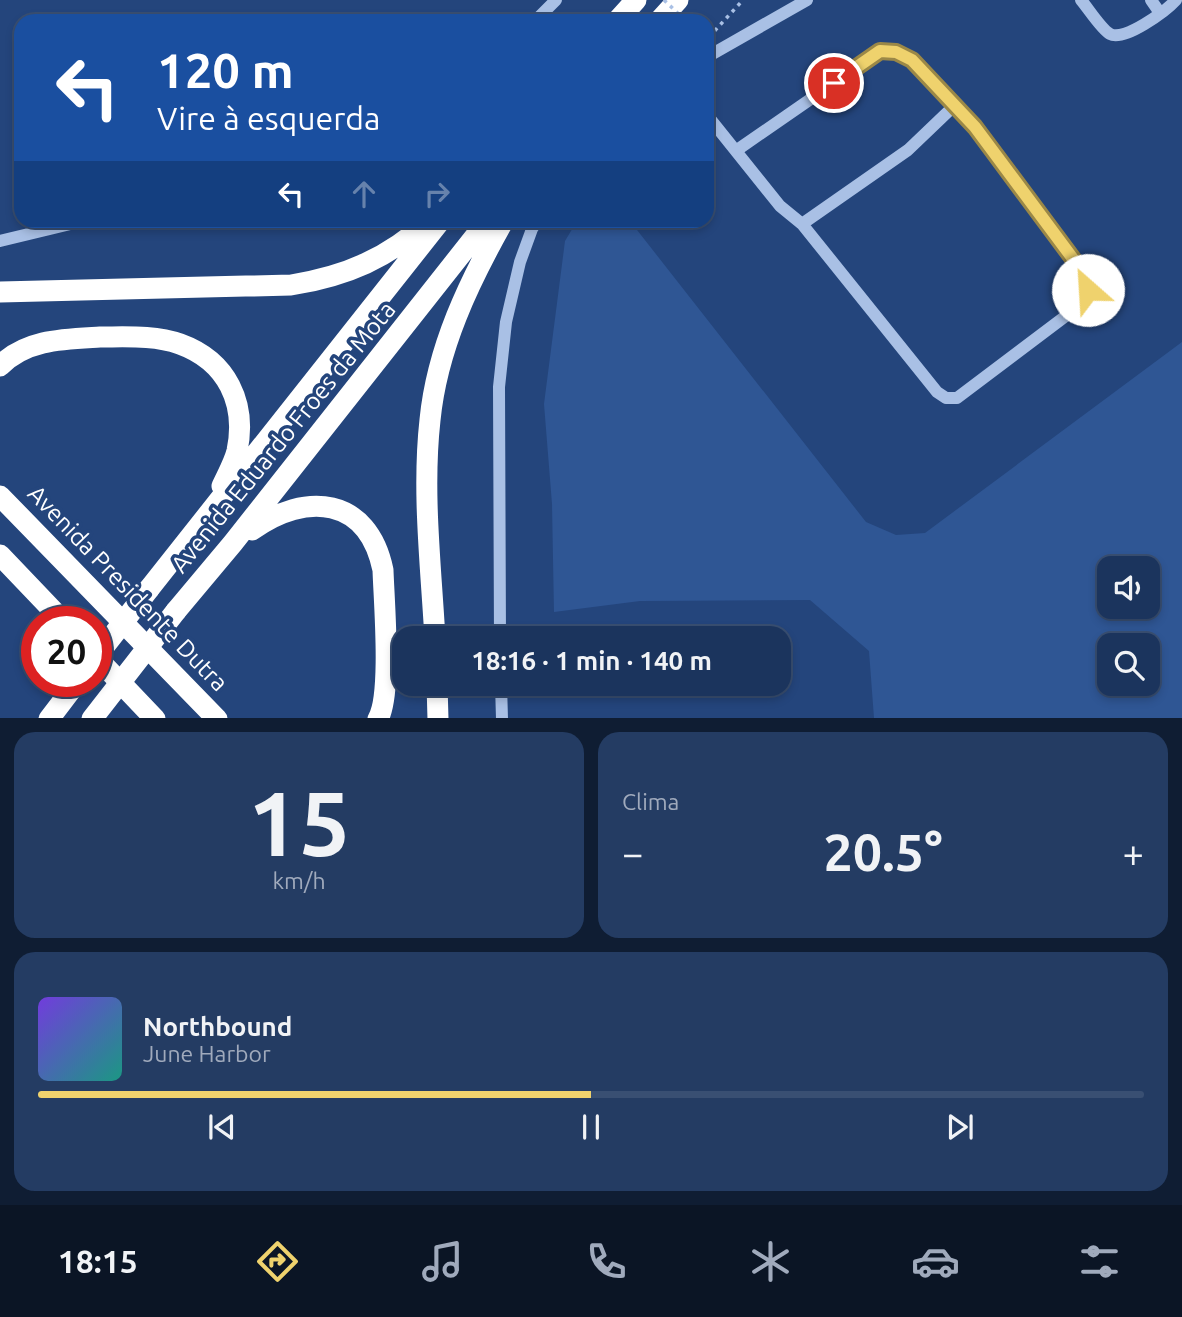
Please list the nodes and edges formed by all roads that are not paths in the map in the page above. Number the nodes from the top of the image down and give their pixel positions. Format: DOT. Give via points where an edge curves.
graph roads {
  1 [pos="556,0"];
  2 [pos="636,0"];
  3 [pos="807,0"];
  4 [pos="1081,0"];
  5 [pos="1151,0"];
  6 [pos="1176,0"];
  7 [pos="1160,13"];
  8 [pos="542,14"];
  9 [pos="623,14"];
  10 [pos="714,53"];
  11 [pos="954,106"];
  12 [pos="714,123"];
  13 [pos="737,150"];
  14 [pos="802,224"];
  15 [pos="54,228"];
  16 [pos="420,228"];
  17 [pos="436,228"];
  18 [pos="482,228"];
  19 [pos="500,228"];
  20 [pos="533,228"];
  21 [pos="0,241"];
  22 [pos="0,292"];
  23 [pos="0,366"];
  24 [pos="3,495"];
  25 [pos="212,510"];
  26 [pos="233,543"];
  27 [pos="0,555"];
  28 [pos="49,606"];
  29 [pos="434,626"];
  30 [pos="500,626"];
  31 [pos="112,636"];
  32 [pos="112,674"];
  33 [pos="437,696"];
  34 [pos="501,696"];
  35 [pos="65,697"];
  36 [pos="49,718"];
  37 [pos="93,718"];
  38 [pos="154,718"];
  39 [pos="216,718"];
  40 [pos="377,718"];
  41 [pos="438,718"];
  42 [pos="502,718"];
  1 -- 8 [label="street"];
  2 -- 9 [label="highway"];
  3 -- 10 [label="street"];
  4 -- 7 [label="street" via="1110,34 1120,36"];
  5 -- 7 [label="street"];
  6 -- 7 [label="street"];
  11 -- 13 [label="street" via="912,60 880,51"];
  11 -- 14 [label="street" via="908,150"];
  11 -- 14 [label="street" via="975,127 1088,279 1083,303 957,398 946,398"];
  12 -- 13 [label="street"];
  13 -- 14 [label="street" via="780,206"];
  15 -- 21 [label="street"];
  16 -- 22 [label="highway" via="390,252 355,269 291,285"];
  17 -- 25 [label="highway, Avenida Eduardo Froes da Mota"];
  18 -- 26 [label="highway, Avenida Eduardo Froes da Mota"];
  19 -- 29 [label="highway" via="452,326 430,416 426,461"];
  20 -- 30 [label="street" via="506,322 499,387"];
  23 -- 25 [label="highway" via="36,344 139,336 180,344 211,362 236,397 240,422 236,453"];
  24 -- 39 [label="highway, Avenida Presidente Dutra"];
  25 -- 31 [label="highway, Avenida Eduardo Froes da Mota, bridge"];
  26 -- 37 [label="highway, Avenida Eduardo Froes da Mota, bridge"];
  26 -- 40 [label="highway" via="271,516 298,507 346,512 373,536 383,570 386,684"];
  27 -- 28 [label="highway"];
  32 -- 38 [label="highway"];
  33 -- 41 [label="highway"];
  34 -- 42 [label="street"];
  35 -- 36 [label="highway"];
}
